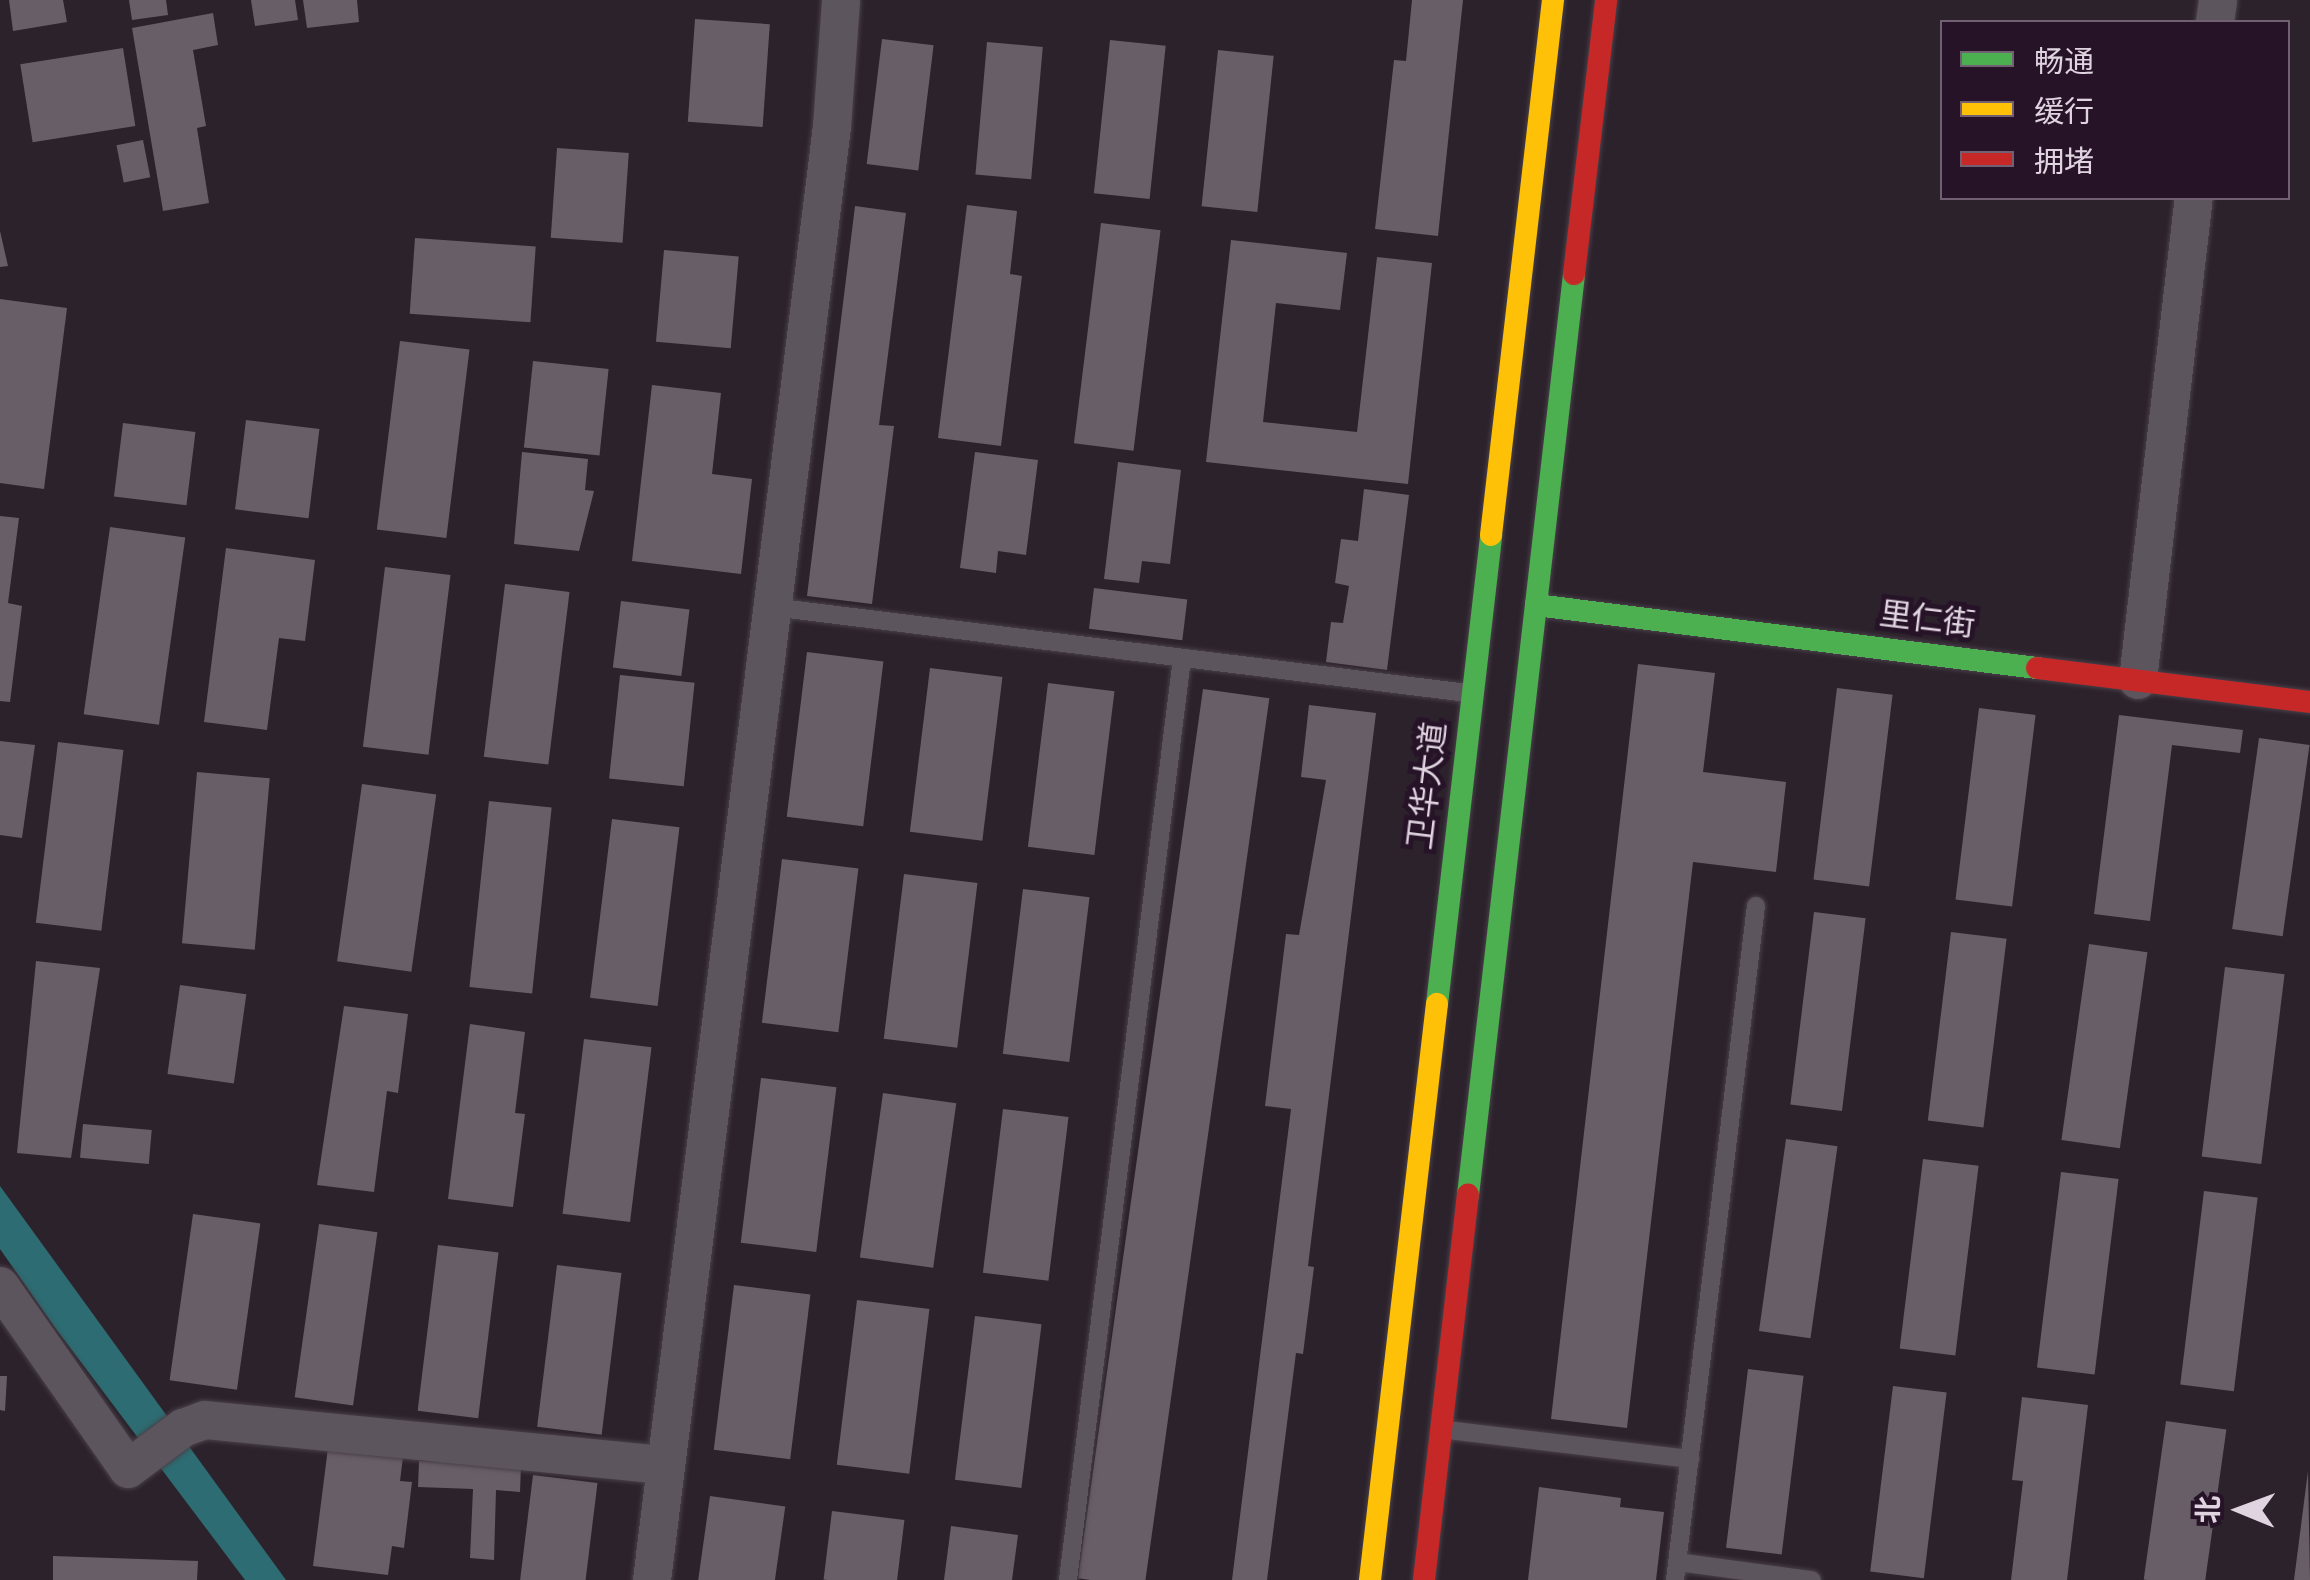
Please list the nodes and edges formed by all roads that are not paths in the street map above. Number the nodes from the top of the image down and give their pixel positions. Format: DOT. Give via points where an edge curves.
graph roads {
  1 [pos="842,0"];
  2 [pos="1553,0"];
  3 [pos="1606,0"];
  4 [pos="2194,200"];
  5 [pos="1536,605"];
  6 [pos="772,607"];
  7 [pos="1182,658"];
  8 [pos="2138,680"];
  9 [pos="1472,694"];
  10 [pos="2310,702"];
  11 [pos="1756,906"];
  12 [pos="0,1286"];
  13 [pos="1442,1429"];
  14 [pos="1690,1459"];
  15 [pos="666,1465"];
  16 [pos="1676,1571"];
  17 [pos="652,1580"];
  18 [pos="1068,1580"];
  19 [pos="1370,1580"];
  20 [pos="1424,1580"];
  21 [pos="1812,1580"];
  1 -- 6 [label="street"];
  2 -- 9 [label="main road, 卫华大道"];
  3 -- 5 [label="main road"];
  4 -- 8 [label="street"];
  5 -- 8 [label="main road, 里仁街"];
  5 -- 13 [label="main road"];
  6 -- 7 [label="lane"];
  6 -- 15 [label="street"];
  7 -- 9 [label="lane"];
  7 -- 18 [label="lane"];
  8 -- 10 [label="main road, 里仁街"];
  9 -- 19 [label="main road, 卫华大道"];
  11 -- 14 [label="lane"];
  12 -- 15 [label="street" via="128,1469 183,1428 205,1420"];
  13 -- 14 [label="lane"];
  13 -- 20 [label="main road"];
  14 -- 16 [label="lane"];
  15 -- 17 [label="street"];
  16 -- 21 [label="lane"];
}
